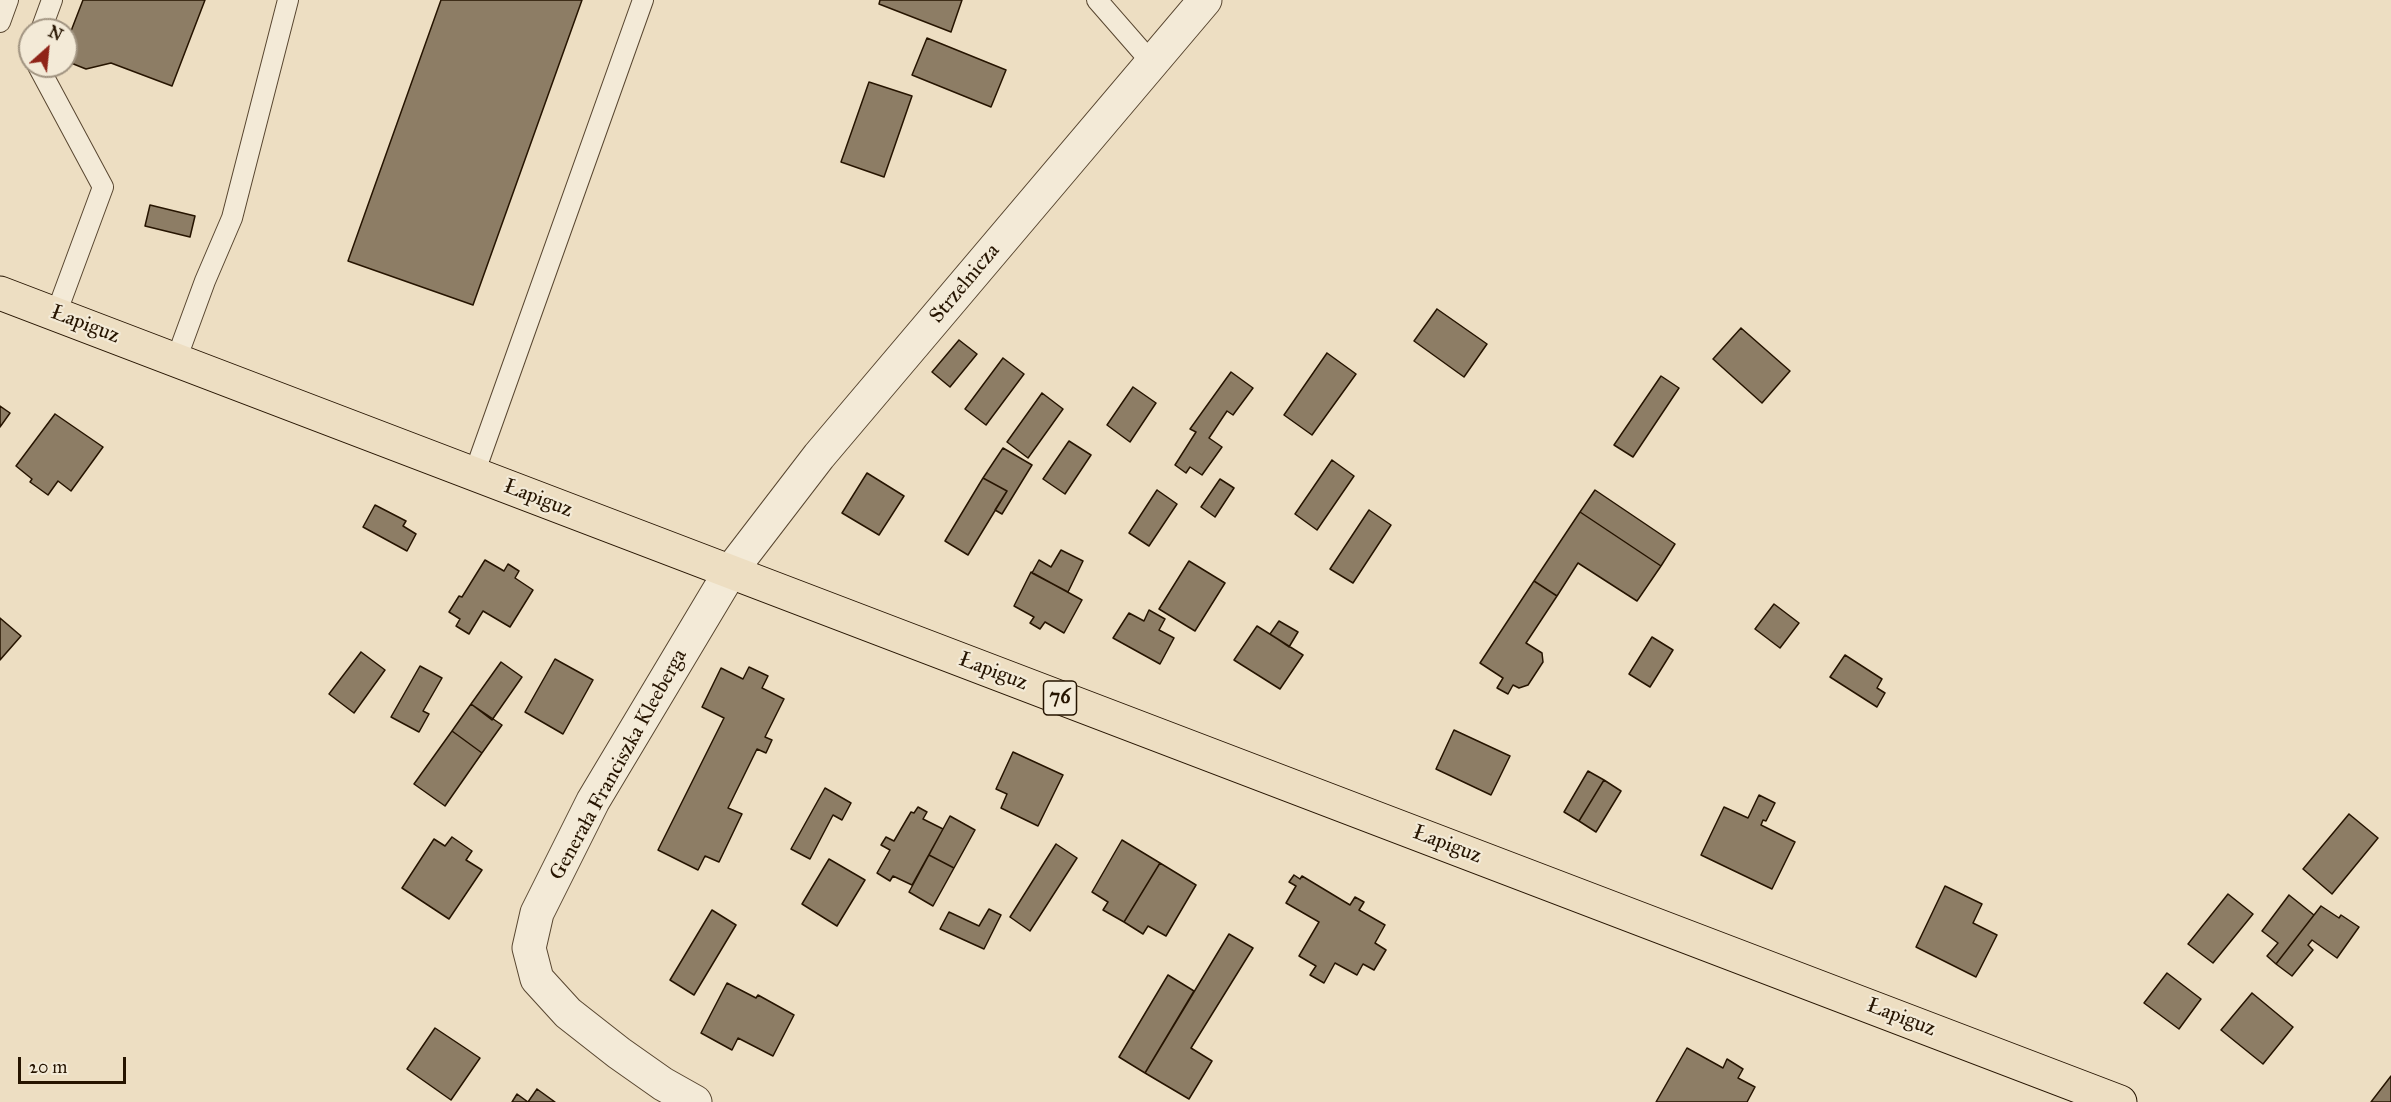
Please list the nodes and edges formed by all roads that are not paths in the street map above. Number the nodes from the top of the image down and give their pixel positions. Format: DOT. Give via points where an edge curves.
graph roads {
  1 [pos="8,0"];
  2 [pos="52,0"];
  3 [pos="288,0"];
  4 [pos="644,0"];
  5 [pos="1097,0"];
  6 [pos="1204,0"];
  7 [pos="45,18"];
  8 [pos="0,22"];
  9 [pos="1152,63"];
  10 [pos="44,78"];
  11 [pos="0,293"];
  12 [pos="56,314"];
  13 [pos="176,360"];
  14 [pos="474,474"];
  15 [pos="730,572"];
  16 [pos="695,1102"];
  17 [pos="2120,1102"];
  1 -- 8 [label="lane"];
  2 -- 7 [label="lane"];
  3 -- 13 [label="lane" via="232,218"];
  4 -- 14 [label="lane"];
  5 -- 9 [label="lane"];
  6 -- 9 [label="street, Strzelnicza"];
  9 -- 15 [label="street, Strzelnicza" via="819,456"];
  10 -- 12 [label="lane" via="103,187"];
  11 -- 12 [label="main road, Łapiguz / 76"];
  12 -- 13 [label="main road, Łapiguz / 76"];
  13 -- 14 [label="main road, Łapiguz / 76"];
  14 -- 15 [label="main road, Łapiguz / 76"];
  15 -- 16 [label="street, Generała Franciszka Kleeberga" via="593,801 537,913 529,948 537,979 568,1013 663,1084"];
  15 -- 17 [label="main road, Łapiguz / 76"];
}
